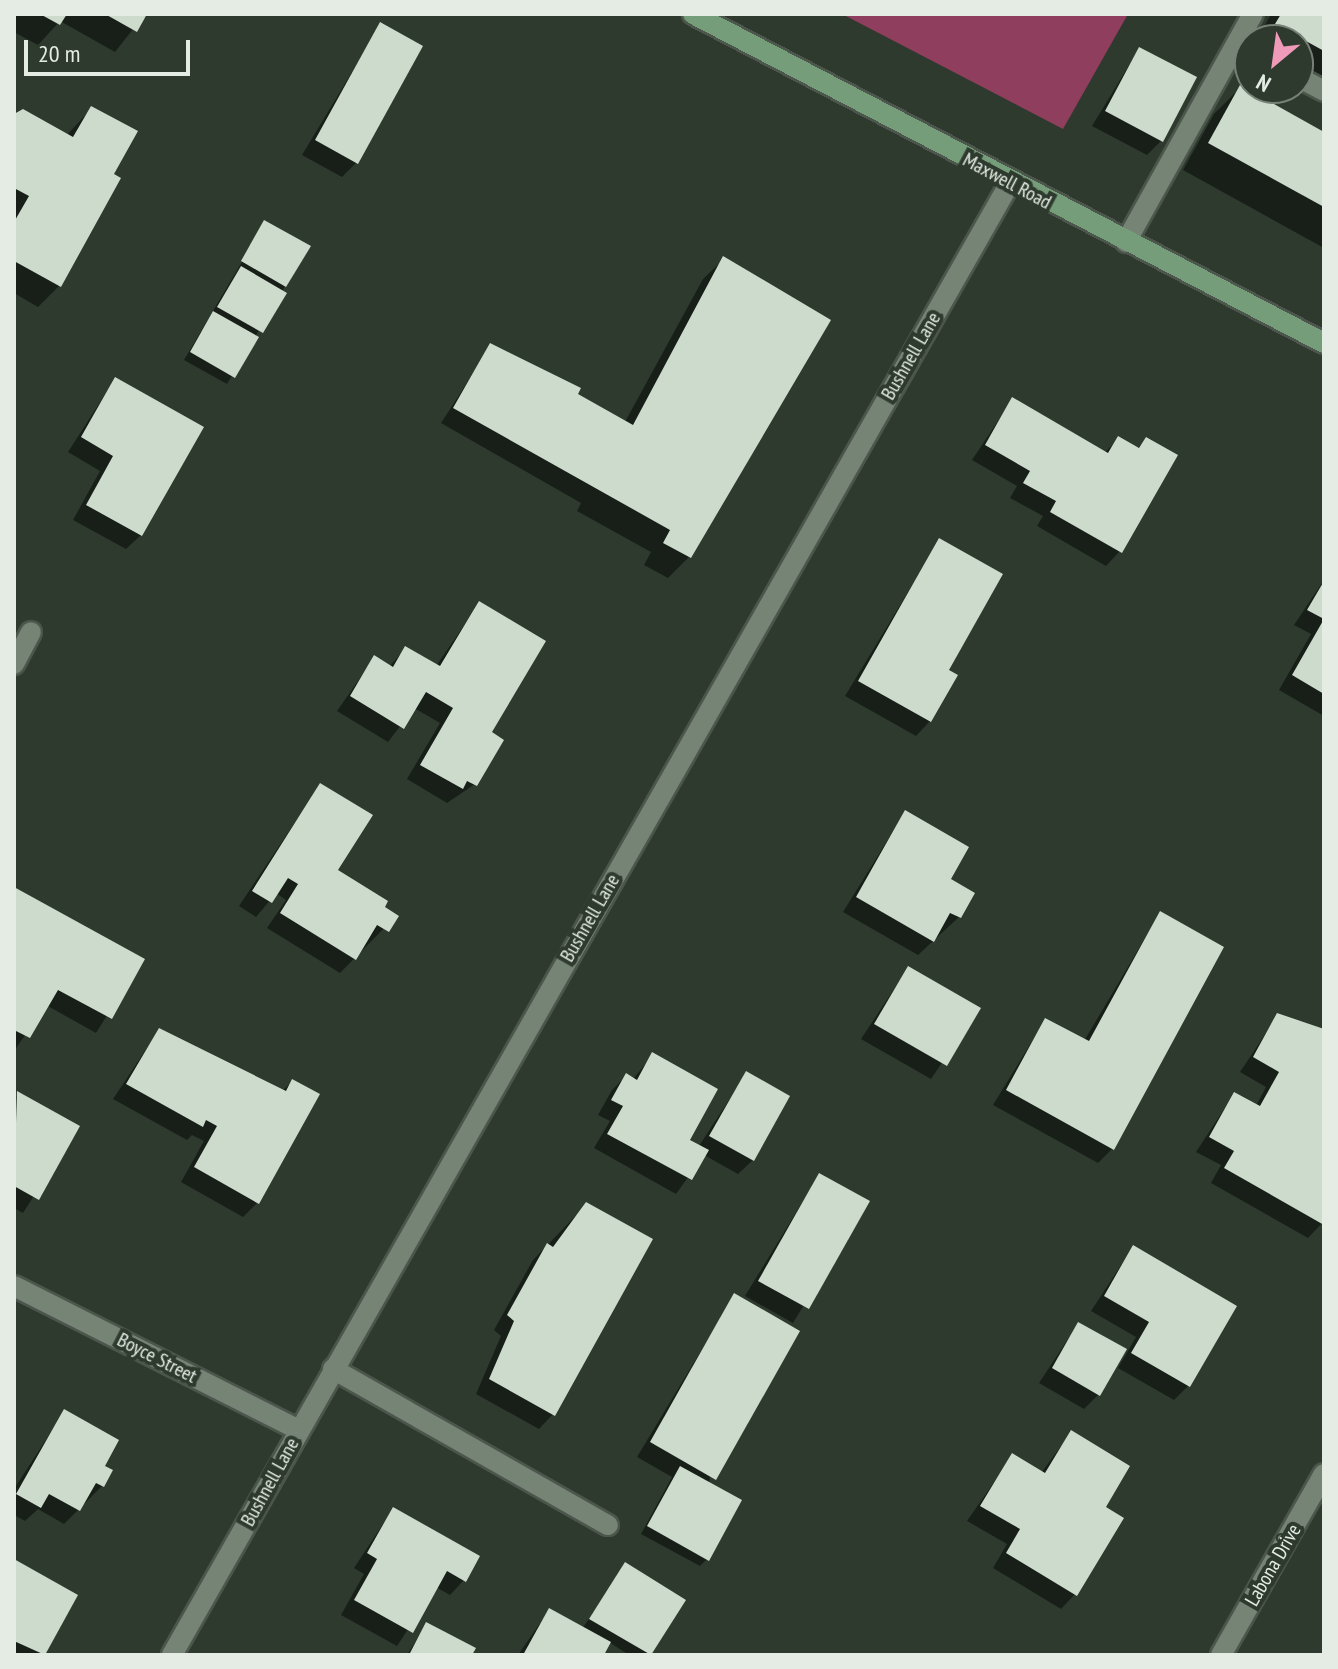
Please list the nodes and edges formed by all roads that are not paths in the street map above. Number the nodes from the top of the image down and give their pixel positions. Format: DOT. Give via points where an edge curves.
graph roads {
  1 [pos="693,14"];
  2 [pos="1234,63"];
  3 [pos="1010,183"];
  4 [pos="1126,242"];
  5 [pos="1324,343"];
  6 [pos="31,632"];
  7 [pos="14,664"];
  8 [pos="14,1286"];
  9 [pos="333,1369"];
  10 [pos="299,1430"];
  11 [pos="1324,1474"];
  12 [pos="608,1525"];
  13 [pos="172,1655"];
  14 [pos="1221,1655"];
  1 -- 3 [label="main road, Maxwell Road"];
  2 -- 4 [label="street"];
  3 -- 4 [label="main road, Maxwell Road"];
  3 -- 9 [label="street, Bushnell Lane"];
  4 -- 5 [label="main road, Maxwell Road"];
  6 -- 7 [label="street"];
  8 -- 10 [label="street, Boyce Street"];
  9 -- 10 [label="street, Bushnell Lane"];
  9 -- 12 [label="street"];
  10 -- 13 [label="street, Bushnell Lane"];
  11 -- 14 [label="street, Labona Drive"];
}
